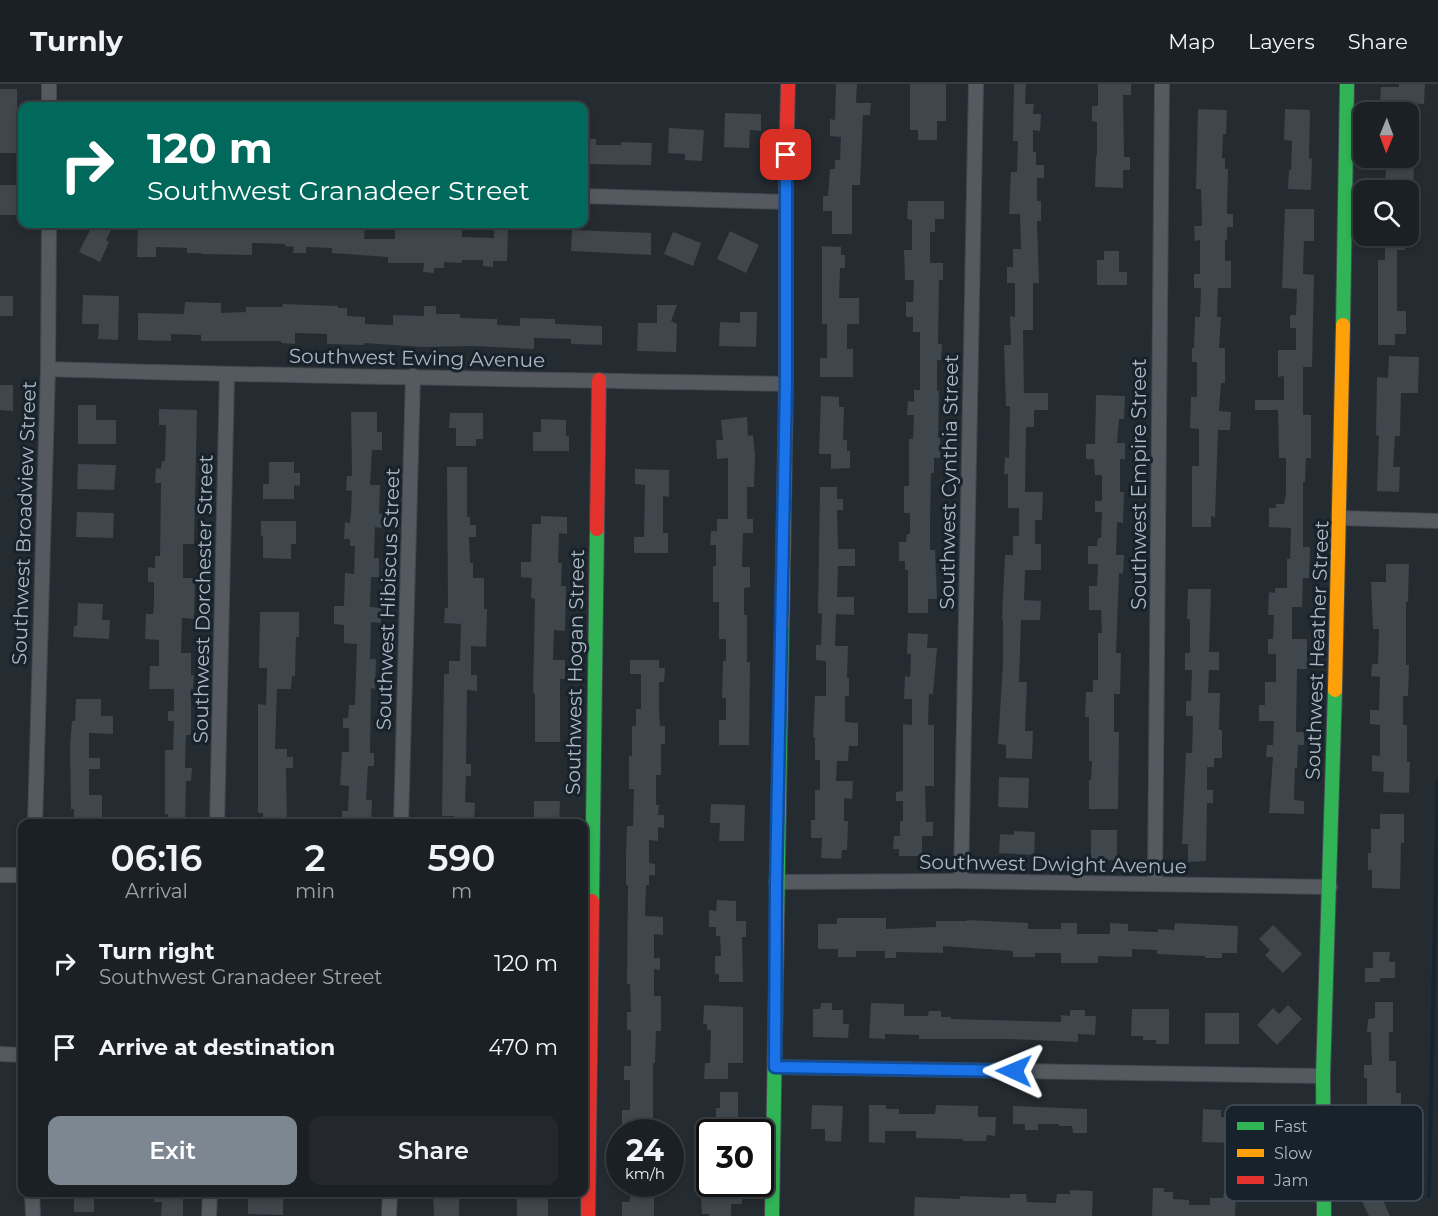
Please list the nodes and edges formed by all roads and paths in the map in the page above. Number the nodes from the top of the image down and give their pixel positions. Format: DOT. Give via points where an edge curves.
graph roads {
  1 [pos="49,84"];
  2 [pos="788,84"];
  3 [pos="976,84"];
  4 [pos="1162,84"];
  5 [pos="1347,84"];
  6 [pos="49,102"];
  7 [pos="588,196"];
  8 [pos="785,202"];
  9 [pos="49,228"];
  10 [pos="48,369"];
  11 [pos="227,375"];
  12 [pos="414,376"];
  13 [pos="599,380"];
  14 [pos="786,384"];
  15 [pos="1340,519"];
  16 [pos="1438,521"];
  17 [pos="35,819"];
  18 [pos="218,819"];
  19 [pos="401,819"];
  20 [pos="0,874"];
  21 [pos="18,875"];
  22 [pos="961,881"];
  23 [pos="776,882"];
  24 [pos="1155,884"];
  25 [pos="1330,887"];
  26 [pos="0,1054"];
  27 [pos="18,1055"];
  28 [pos="775,1067"];
  29 [pos="1323,1077"];
  30 [pos="1323,1105"];
  31 [pos="32,1197"];
  32 [pos="210,1197"];
  33 [pos="390,1197"];
  34 [pos="1324,1201"];
  35 [pos="33,1216"];
  36 [pos="209,1216"];
  37 [pos="389,1216"];
  38 [pos="588,1216"];
  39 [pos="772,1216"];
  40 [pos="1324,1216"];
  1 -- 6 [label="street"];
  2 -- 8 [label="street"];
  3 -- 22 [label="street, Southwest Cynthia Street"];
  4 -- 24 [label="street, Southwest Empire Street"];
  5 -- 15 [label="street, Southwest Heather Street"];
  7 -- 8 [label="street"];
  8 -- 14 [label="street"];
  9 -- 10 [label="street, Southwest Broadview Street"];
  10 -- 11 [label="street, Southwest Ewing Avenue"];
  10 -- 17 [label="street, Southwest Broadview Street"];
  11 -- 12 [label="street, Southwest Ewing Avenue"];
  11 -- 18 [label="street, Southwest Dorchester Street"];
  12 -- 13 [label="street, Southwest Ewing Avenue"];
  12 -- 19 [label="street, Southwest Hibiscus Street"];
  13 -- 14 [label="street, Southwest Ewing Avenue"];
  13 -- 38 [label="street, Southwest Hogan Street"];
  14 -- 23 [label="street"];
  15 -- 16 [label="street"];
  15 -- 25 [label="street, Southwest Heather Street"];
  20 -- 21 [label="street"];
  22 -- 23 [label="street, Southwest Dwight Avenue"];
  22 -- 24 [label="street, Southwest Dwight Avenue"];
  23 -- 28 [label="street"];
  24 -- 25 [label="street, Southwest Dwight Avenue"];
  25 -- 29 [label="street, Southwest Heather Street"];
  26 -- 27 [label="street"];
  28 -- 29 [label="street"];
  28 -- 39 [label="street"];
  29 -- 30 [label="street, Southwest Heather Street"];
  31 -- 35 [label="street"];
  32 -- 36 [label="street"];
  33 -- 37 [label="street"];
  34 -- 40 [label="street, Southwest Heather Street"];
}
